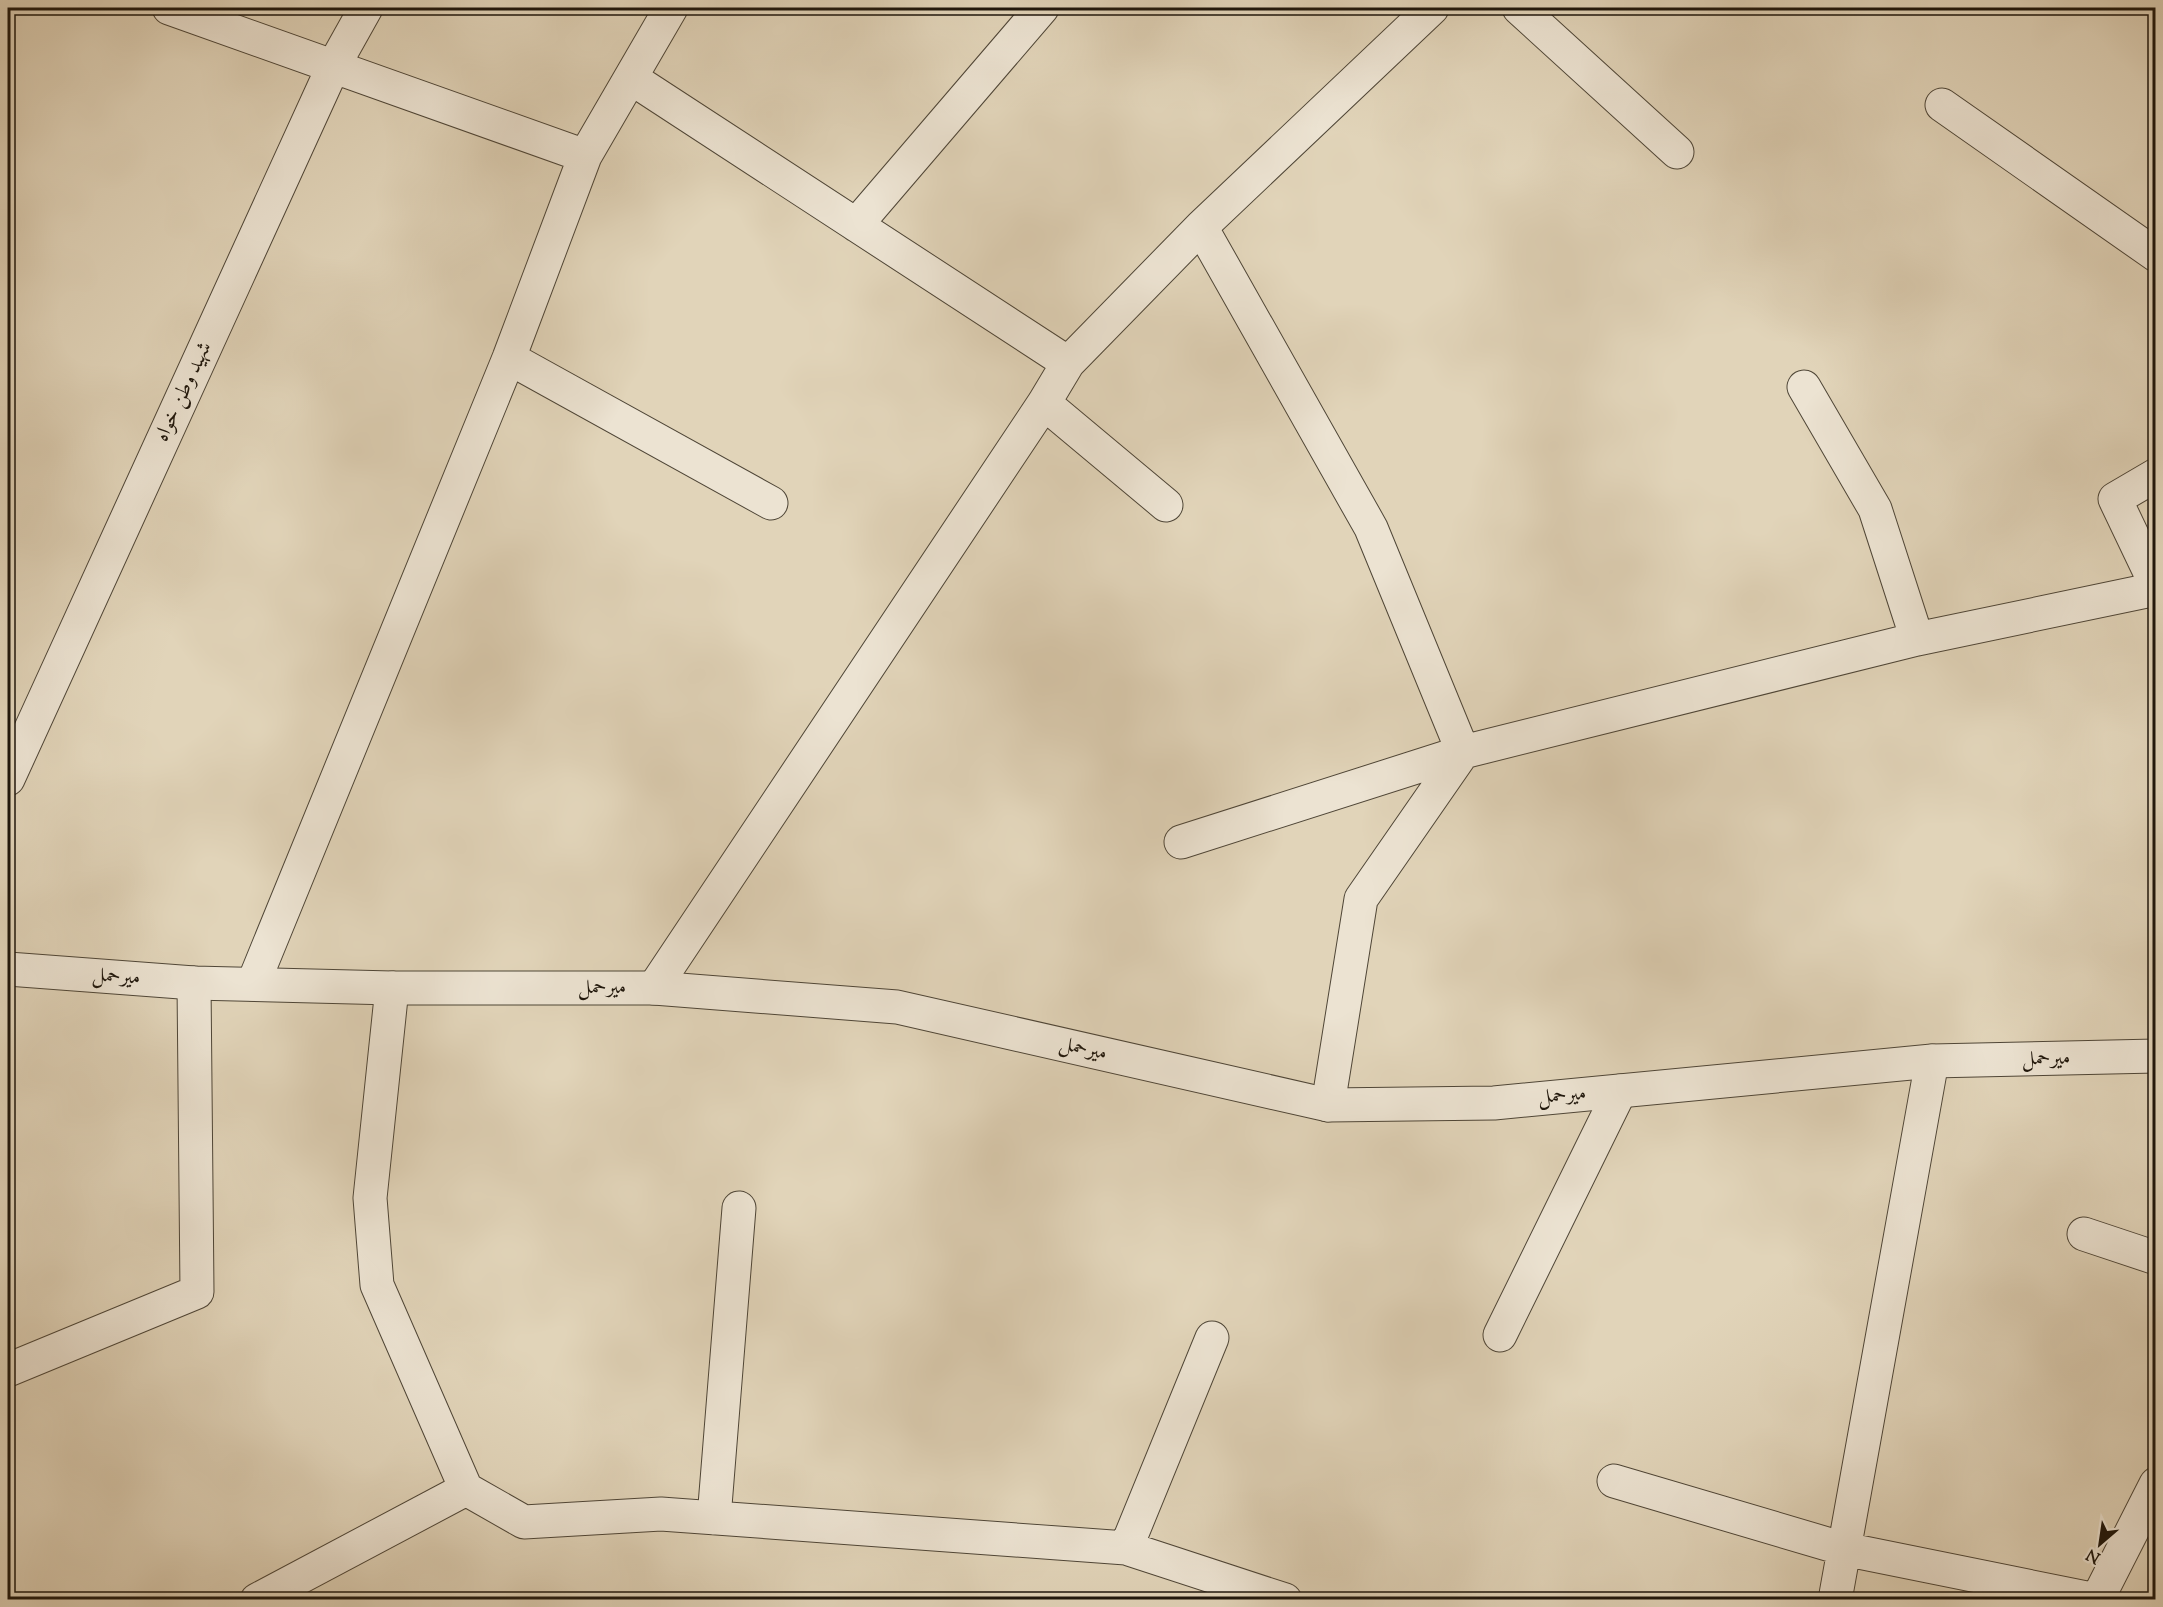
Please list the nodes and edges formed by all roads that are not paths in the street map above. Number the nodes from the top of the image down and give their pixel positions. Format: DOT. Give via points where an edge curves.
graph roads {
  1 [pos="169,8"];
  2 [pos="366,8"];
  3 [pos="671,8"];
  4 [pos="1042,8"];
  5 [pos="1432,8"];
  6 [pos="1519,8"];
  7 [pos="333,67"];
  8 [pos="631,78"];
  9 [pos="1942,105"];
  10 [pos="1677,152"];
  11 [pos="585,156"];
  12 [pos="856,225"];
  13 [pos="1201,228"];
  14 [pos="2156,255"];
  15 [pos="509,358"];
  16 [pos="1068,363"];
  17 [pos="1804,387"];
  18 [pos="1044,403"];
  19 [pos="2156,475"];
  20 [pos="771,503"];
  21 [pos="1166,505"];
  22 [pos="2156,587"];
  23 [pos="1917,639"];
  24 [pos="1463,752"];
  25 [pos="8,779"];
  26 [pos="1181,842"];
  27 [pos="8,969"];
  28 [pos="194,983"];
  29 [pos="253,984"];
  30 [pos="392,988"];
  31 [pos="654,988"];
  32 [pos="2156,1056"];
  33 [pos="1932,1061"];
  34 [pos="1620,1091"];
  35 [pos="1328,1105"];
  36 [pos="739,1208"];
  37 [pos="2084,1234"];
  38 [pos="2156,1258"];
  39 [pos="1500,1335"];
  40 [pos="1212,1338"];
  41 [pos="8,1370"];
  42 [pos="1614,1481"];
  43 [pos="2156,1484"];
  44 [pos="466,1489"];
  45 [pos="714,1518"];
  46 [pos="1126,1548"];
  47 [pos="1844,1550"];
  48 [pos="257,1599"];
  49 [pos="1286,1599"];
  50 [pos="1835,1599"];
  51 [pos="2096,1599"];
  1 -- 7 [label="street"];
  2 -- 7 [label="street, شهید وطن خواه"];
  3 -- 8 [label="street"];
  4 -- 12 [label="street"];
  5 -- 13 [label="street"];
  6 -- 10 [label="street"];
  7 -- 11 [label="street"];
  7 -- 25 [label="street, شهید وطن خواه"];
  8 -- 11 [label="street"];
  8 -- 12 [label="street"];
  9 -- 14 [label="street"];
  11 -- 15 [label="street"];
  12 -- 16 [label="street"];
  13 -- 16 [label="street"];
  13 -- 24 [label="street" via="1371,528"];
  15 -- 20 [label="street"];
  15 -- 29 [label="street"];
  16 -- 18 [label="street"];
  17 -- 23 [label="street" via="1875,508"];
  18 -- 21 [label="street"];
  18 -- 31 [label="street"];
  19 -- 22 [label="street" via="2115,499"];
  22 -- 23 [label="street"];
  23 -- 24 [label="street"];
  24 -- 26 [label="street"];
  24 -- 35 [label="street" via="1361,899"];
  27 -- 28 [label="street, میرحمل"];
  28 -- 29 [label="street, میرحمل"];
  28 -- 41 [label="street" via="198,1292"];
  29 -- 30 [label="street, میرحمل"];
  30 -- 31 [label="street, میرحمل"];
  30 -- 44 [label="street" via="370,1198 377,1285"];
  31 -- 35 [label="street, میرحمل" via="897,1007"];
  32 -- 33 [label="street, میرحمل"];
  33 -- 34 [label="street, میرحمل"];
  33 -- 47 [label="street"];
  34 -- 35 [label="street, میرحمل" via="1494,1103"];
  34 -- 39 [label="street"];
  36 -- 45 [label="street"];
  37 -- 38 [label="street"];
  40 -- 46 [label="street"];
  42 -- 47 [label="street"];
  43 -- 51 [label="street"];
  44 -- 45 [label="street" via="524,1521 661,1514"];
  44 -- 48 [label="street"];
  45 -- 46 [label="street"];
  46 -- 49 [label="street"];
  47 -- 50 [label="street"];
  47 -- 51 [label="street"];
}
